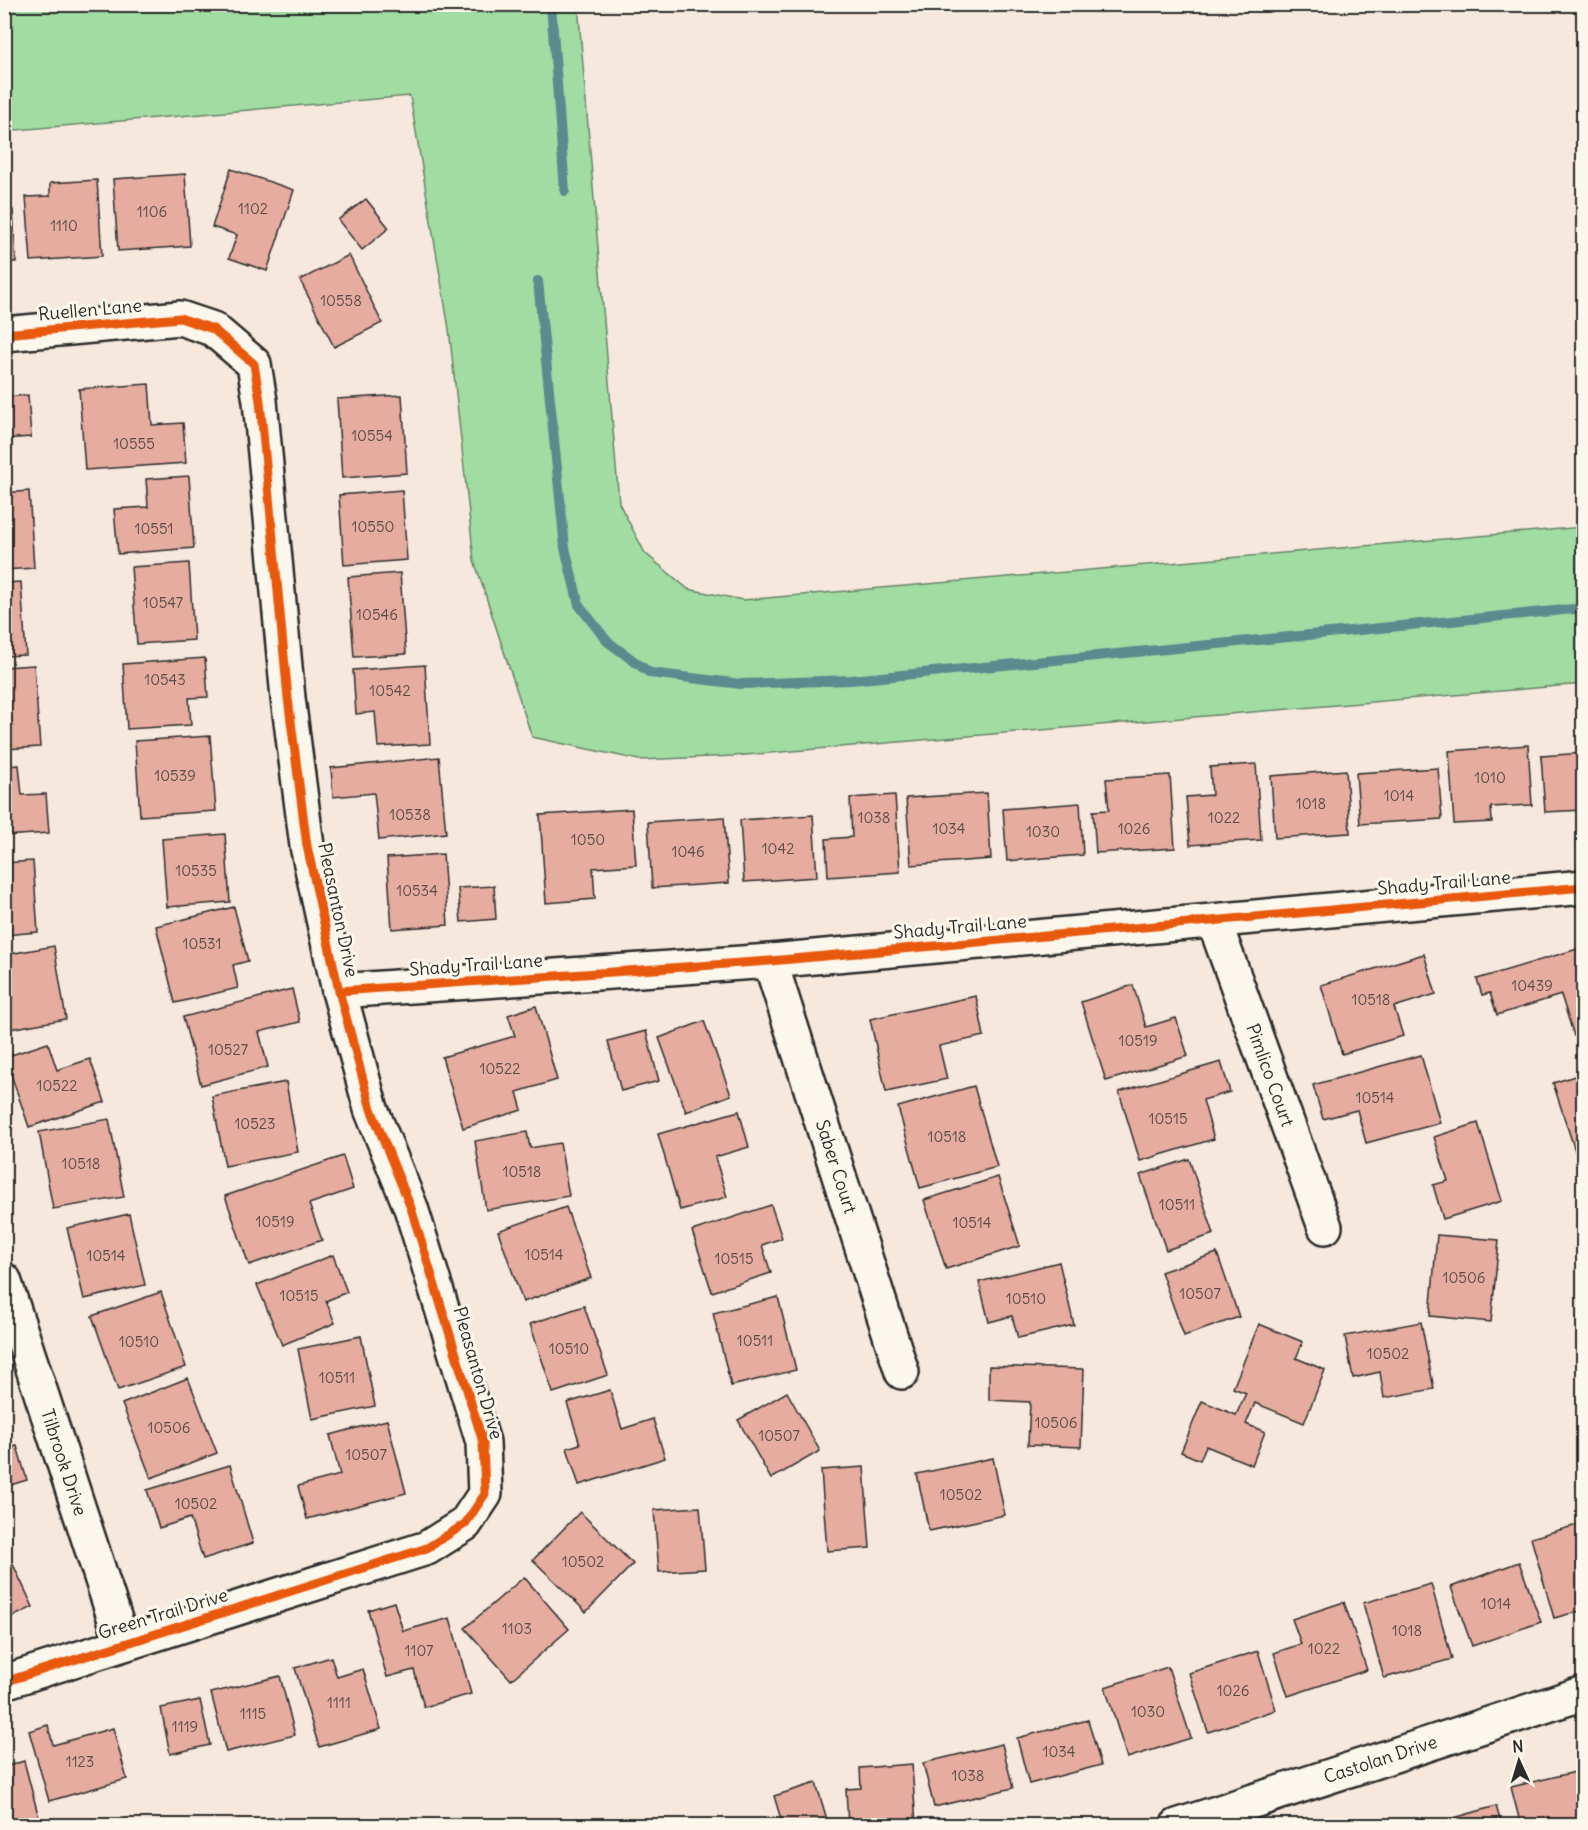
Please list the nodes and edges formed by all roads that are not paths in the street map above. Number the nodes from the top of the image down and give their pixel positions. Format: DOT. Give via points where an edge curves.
graph roads {
  1 [pos="180,318"];
  2 [pos="4,334"];
  3 [pos="1584,887"];
  4 [pos="1214,921"];
  5 [pos="770,961"];
  6 [pos="339,991"];
  7 [pos="1325,1227"];
  8 [pos="4,1280"];
  9 [pos="902,1372"];
  10 [pos="331,1579"];
  11 [pos="123,1644"];
  12 [pos="4,1682"];
  13 [pos="1584,1693"];
  14 [pos="1177,1826"];
  1 -- 2 [label="street, Ruellen Lane"];
  1 -- 6 [label="street, Pleasanton Drive" via="213,329 254,364 288,698 308,846"];
  3 -- 4 [label="street, Shady Trail Lane"];
  4 -- 5 [label="street, Shady Trail Lane"];
  4 -- 7 [label="street, Pimlico Court"];
  5 -- 6 [label="street, Shady Trail Lane"];
  5 -- 9 [label="street, Saber Court"];
  6 -- 10 [label="street, Pleasanton Drive" via="371,1109 411,1208 483,1442 485,1494 465,1524 427,1548"];
  8 -- 11 [label="street, Tilbrook Drive"];
  10 -- 11 [label="street, Green Trail Drive"];
  11 -- 12 [label="street, Green Trail Drive"];
  13 -- 14 [label="street, Castolan Drive"];
}
